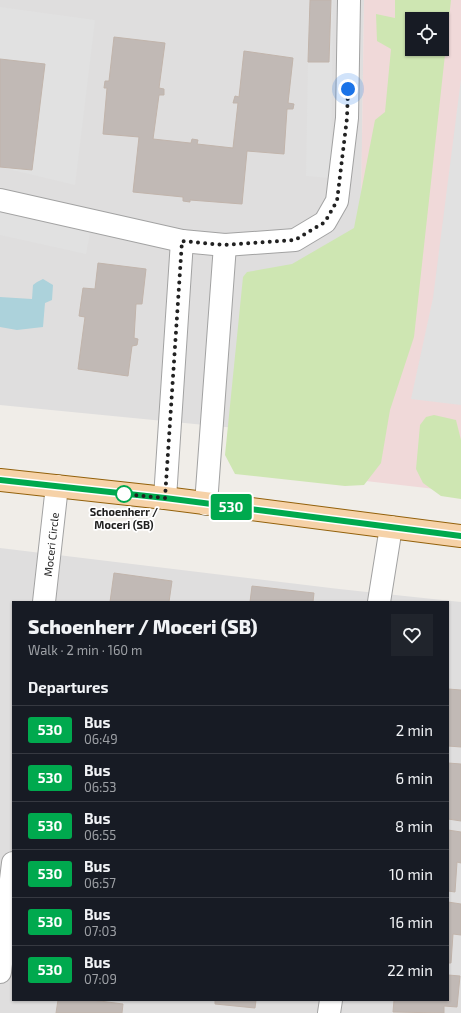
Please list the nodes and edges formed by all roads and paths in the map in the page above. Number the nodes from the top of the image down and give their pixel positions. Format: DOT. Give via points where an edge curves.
graph roads {
  1 [pos="348,0"];
  2 [pos="0,200"];
  3 [pos="182,241"];
  4 [pos="224,245"];
  5 [pos="0,480"];
  6 [pos="57,486"];
  7 [pos="165,498"];
  8 [pos="206,504"];
  9 [pos="391,527"];
  10 [pos="461,536"];
  11 [pos="44,601"];
  12 [pos="379,601"];
  13 [pos="12,871"];
  14 [pos="0,972"];
  15 [pos="331,1001"];
  16 [pos="329,1013"];
  1 -- 4 [label="street" via="347,118 337,201 325,222 295,240"];
  2 -- 3 [label="street"];
  3 -- 4 [label="street"];
  3 -- 7 [label="street"];
  4 -- 8 [label="street"];
  5 -- 6 [label="main road"];
  6 -- 7 [label="main road"];
  6 -- 11 [label="street, Moceri Circle"];
  7 -- 8 [label="main road"];
  8 -- 9 [label="main road"];
  9 -- 10 [label="main road"];
  9 -- 12 [label="street"];
  13 -- 14 [label="street"];
  15 -- 16 [label="street"];
}
